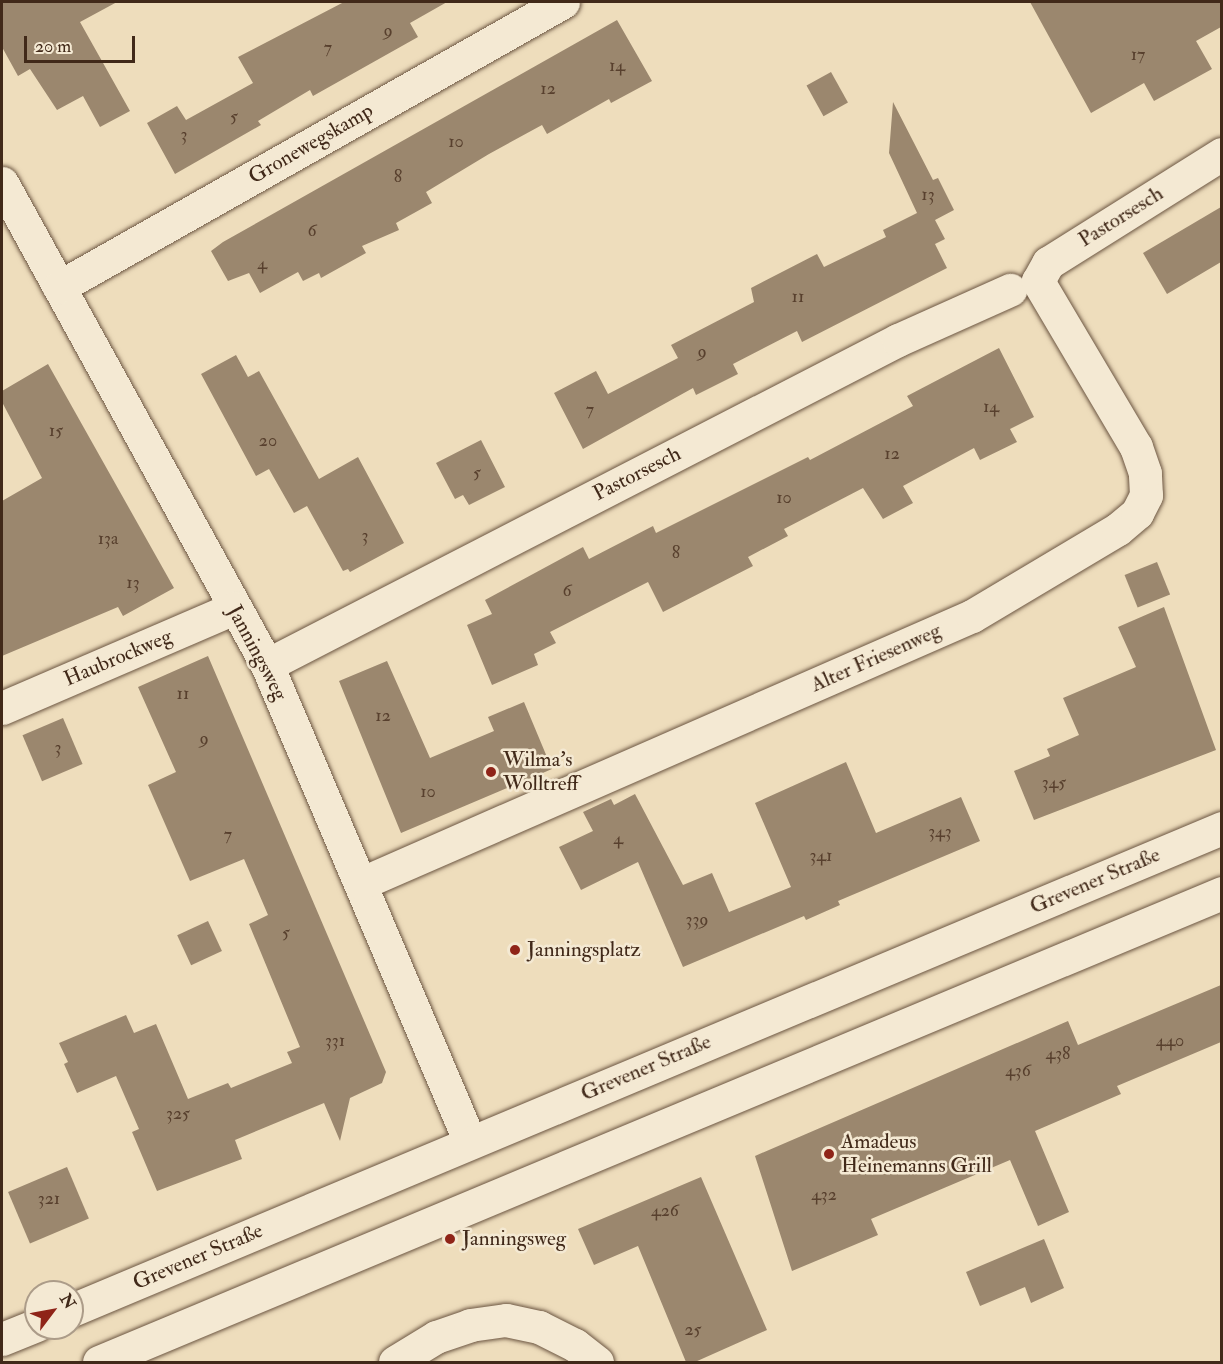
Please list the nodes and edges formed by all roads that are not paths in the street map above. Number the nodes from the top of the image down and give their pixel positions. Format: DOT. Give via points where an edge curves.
graph roads {
  1 [pos="563,2"];
  2 [pos="1221,154"];
  3 [pos="2,183"];
  4 [pos="1025,284"];
  5 [pos="59,287"];
  6 [pos="234,608"];
  7 [pos="267,665"];
  8 [pos="2,708"];
  9 [pos="1221,828"];
  10 [pos="362,883"];
  11 [pos="1221,893"];
  12 [pos="470,1142"];
  13 [pos="84,1305"];
  14 [pos="24,1330"];
  15 [pos="2,1340"];
  16 [pos="99,1362"];
  17 [pos="395,1362"];
  18 [pos="597,1362"];
  1 -- 5 [label="street, Gronewegskamp"];
  2 -- 4 [label="street, Pastorsesch" via="1048,263"];
  3 -- 5 [label="street, Janningsweg"];
  4 -- 7 [label="street, Pastorsesch" via="898,340"];
  4 -- 10 [label="street, Alter Friesenweg" via="1136,447 1145,473 1146,495 1137,513 1118,529 972,616"];
  5 -- 6 [label="street, Janningsweg"];
  6 -- 7 [label="street, Janningsweg"];
  6 -- 8 [label="street, Haubrockweg"];
  7 -- 10 [label="street, Janningsweg"];
  9 -- 12 [label="street, Grevener Straße"];
  10 -- 12 [label="street, Janningsweg"];
  11 -- 16 [label="street"];
  12 -- 13 [label="street, Grevener Straße"];
  14 -- 15 [label="street"];
  17 -- 18 [label="street" via="436,1337 470,1325 506,1320 539,1327 575,1345"];
}
